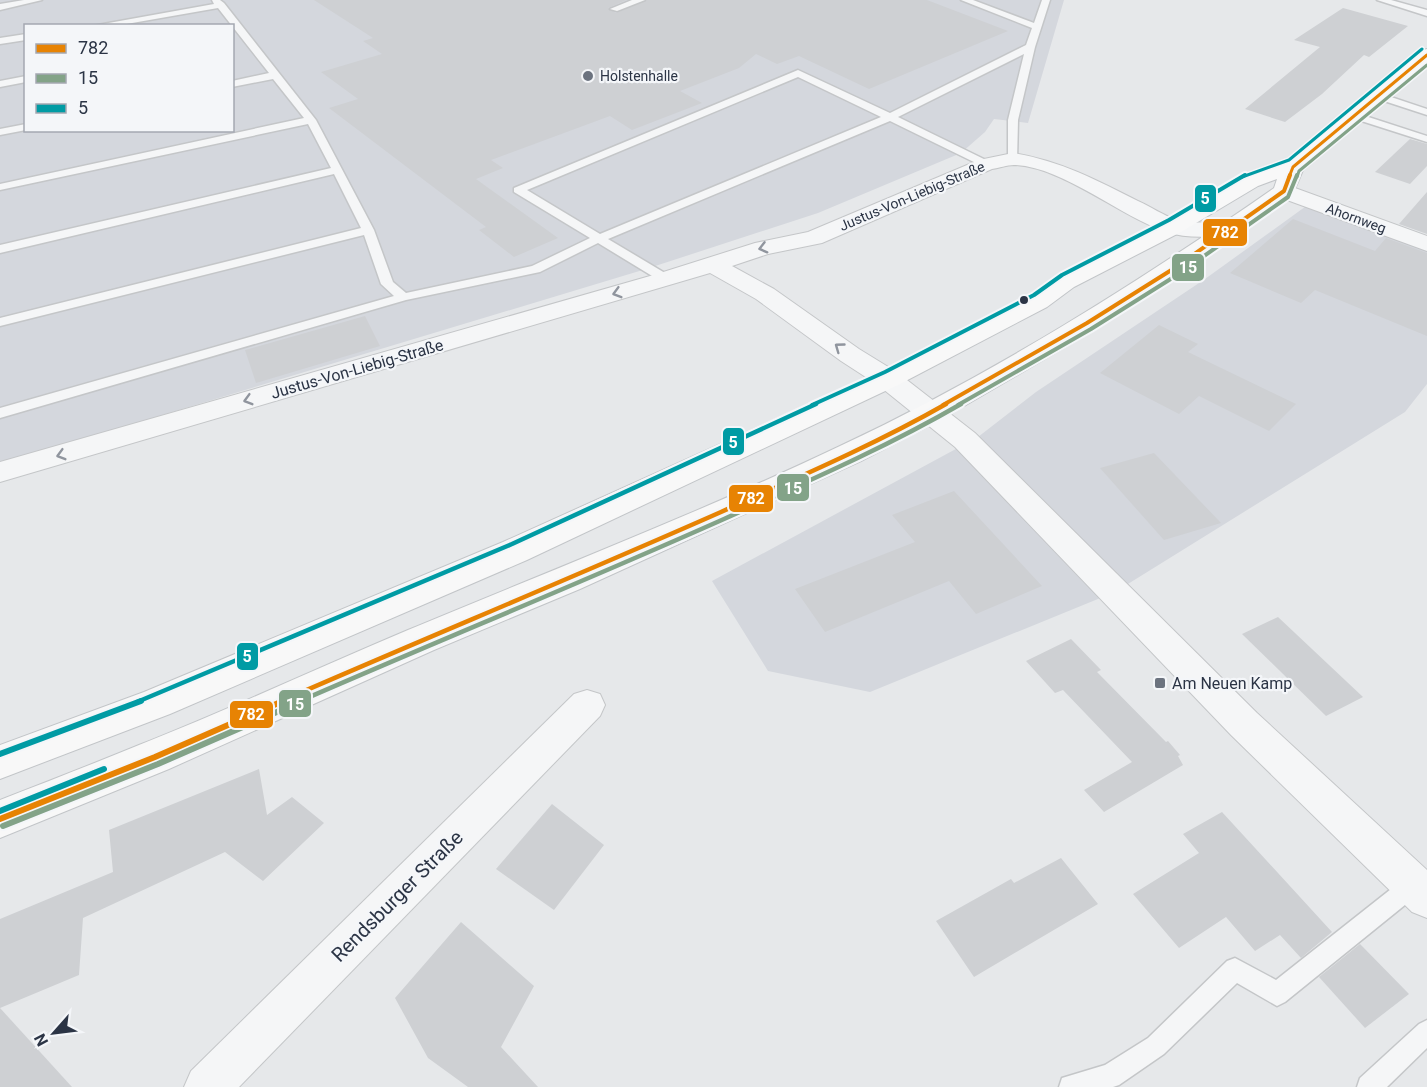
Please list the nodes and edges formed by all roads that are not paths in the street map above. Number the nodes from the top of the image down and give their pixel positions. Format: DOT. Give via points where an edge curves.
graph roads {
  1 [pos="38,0"];
  2 [pos="641,0"];
  3 [pos="965,0"];
  4 [pos="1046,0"];
  5 [pos="1381,0"];
  6 [pos="218,2"];
  7 [pos="0,7"];
  8 [pos="614,9"];
  9 [pos="1427,13"];
  10 [pos="106,24"];
  11 [pos="1037,27"];
  12 [pos="24,37"];
  13 [pos="247,38"];
  14 [pos="0,41"];
  15 [pos="234,41"];
  16 [pos="1030,47"];
  17 [pos="1427,56"];
  18 [pos="276,75"];
  19 [pos="24,79"];
  20 [pos="0,84"];
  21 [pos="234,84"];
  22 [pos="1379,96"];
  23 [pos="1427,112"];
  24 [pos="1356,116"];
  25 [pos="890,117"];
  26 [pos="311,120"];
  27 [pos="24,127"];
  28 [pos="0,132"];
  29 [pos="1427,139"];
  30 [pos="1013,159"];
  31 [pos="986,164"];
  32 [pos="1293,167"];
  33 [pos="338,170"];
  34 [pos="0,187"];
  35 [pos="1284,191"];
  36 [pos="1237,226"];
  37 [pos="1173,227"];
  38 [pos="368,230"];
  39 [pos="598,239"];
  40 [pos="1427,244"];
  41 [pos="0,249"];
  42 [pos="714,265"];
  43 [pos="1173,269"];
  44 [pos="666,279"];
  45 [pos="404,297"];
  46 [pos="0,322"];
  47 [pos="888,379"];
  48 [pos="932,412"];
  49 [pos="0,413"];
  50 [pos="0,472"];
  51 [pos="587,705"];
  52 [pos="0,762"];
  53 [pos="0,819"];
  54 [pos="1420,892"];
  55 [pos="1427,1032"];
  56 [pos="207,1087"];
  57 [pos="1071,1087"];
  58 [pos="1369,1087"];
  1 -- 7 [label="lane"];
  2 -- 8 [label="lane"];
  3 -- 11 [label="lane"];
  4 -- 11 [label="lane"];
  5 -- 9 [label="lane"];
  6 -- 10 [label="lane"];
  6 -- 13 [label="lane"];
  11 -- 16 [label="lane"];
  12 -- 14 [label="lane"];
  13 -- 15 [label="lane"];
  13 -- 18 [label="lane"];
  16 -- 25 [label="lane"];
  16 -- 30 [label="lane" via="1013,120"];
  17 -- 22 [label="main road"];
  18 -- 21 [label="lane"];
  18 -- 26 [label="lane"];
  19 -- 20 [label="lane"];
  22 -- 23 [label="lane"];
  22 -- 24 [label="main road"];
  24 -- 29 [label="lane"];
  24 -- 32 [label="main road"];
  25 -- 31 [label="lane"];
  25 -- 39 [label="lane"];
  25 -- 39 [label="lane" via="798,74 518,190"];
  26 -- 33 [label="lane"];
  26 -- 34 [label="lane"];
  27 -- 28 [label="lane"];
  30 -- 31 [label="street, Justus-Von-Liebig-Straße"];
  30 -- 37 [label="street, Justus-Von-Liebig-Straße" via="1054,168"];
  31 -- 42 [label="street, Justus-Von-Liebig-Straße, one-way" via="814,238 763,248"];
  32 -- 35 [label="main road"];
  32 -- 37 [label="main road" via="1250,181"];
  33 -- 38 [label="lane"];
  33 -- 41 [label="lane"];
  35 -- 36 [label="main road"];
  35 -- 40 [label="street, Ahornweg"];
  36 -- 37 [label="street"];
  36 -- 43 [label="main road"];
  37 -- 43 [label="street" via="1182,237"];
  37 -- 47 [label="main road"];
  38 -- 45 [label="lane" via="387,284"];
  38 -- 46 [label="lane"];
  39 -- 44 [label="lane"];
  39 -- 45 [label="lane" via="536,269"];
  42 -- 44 [label="street, Justus-Von-Liebig-Straße"];
  47 -- 42 [label="street, one-way" via="765,294"];
  43 -- 48 [label="main road"];
  44 -- 50 [label="street, Justus-Von-Liebig-Straße, one-way"];
  45 -- 49 [label="lane"];
  47 -- 48 [label="street"];
  47 -- 52 [label="main road" via="515,551 157,703"];
  48 -- 53 [label="main road" via="850,454 568,580"];
  48 -- 54 [label="street" via="983,458 1244,724"];
  51 -- 56 [label="street, Rendsburger Straße"];
  54 -- 57 [label="lane" via="1276,994 1234,969 1156,1046 1110,1076"];
  55 -- 58 [label="lane"];
}
